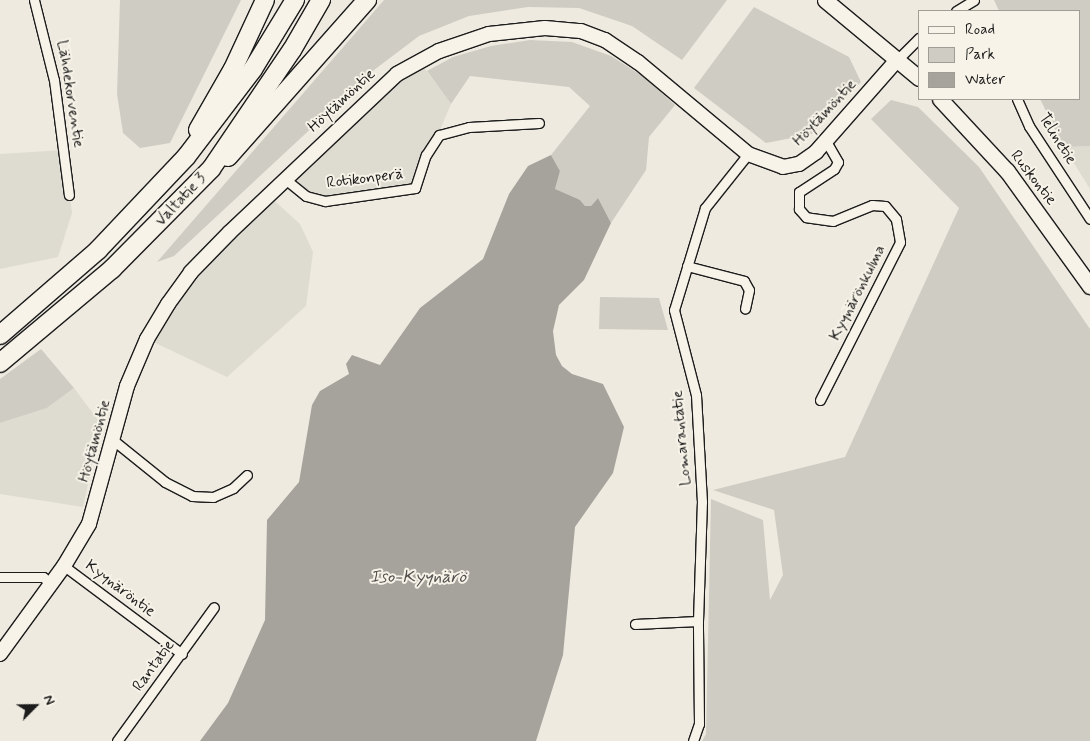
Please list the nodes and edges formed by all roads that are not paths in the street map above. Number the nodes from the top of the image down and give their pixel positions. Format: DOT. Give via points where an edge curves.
graph roads {
  1 [pos="34,0"];
  2 [pos="265,0"];
  3 [pos="295,0"];
  4 [pos="322,0"];
  5 [pos="367,0"];
  6 [pos="825,0"];
  7 [pos="974,1"];
  8 [pos="958,10"];
  9 [pos="918,39"];
  10 [pos="898,58"];
  11 [pos="918,77"];
  12 [pos="941,100"];
  13 [pos="1017,100"];
  14 [pos="539,123"];
  15 [pos="826,141"];
  16 [pos="748,154"];
  17 [pos="186,157"];
  18 [pos="211,168"];
  19 [pos="285,179"];
  20 [pos="69,195"];
  21 [pos="1090,219"];
  22 [pos="687,266"];
  23 [pos="1090,286"];
  24 [pos="744,309"];
  25 [pos="0,335"];
  26 [pos="0,363"];
  27 [pos="820,400"];
  28 [pos="113,440"];
  29 [pos="247,474"];
  30 [pos="64,566"];
  31 [pos="0,577"];
  32 [pos="50,583"];
  33 [pos="214,607"];
  34 [pos="698,622"];
  35 [pos="635,624"];
  36 [pos="0,654"];
  37 [pos="182,654"];
  38 [pos="117,741"];
  39 [pos="693,741"];
  1 -- 20 [label="street, Lähdekorventie" via="54,80"];
  2 -- 17 [label="highway"];
  3 -- 17 [label="highway, Valtatie 3" via="253,69"];
  4 -- 18 [label="highway, Valtatie 3" via="292,50"];
  5 -- 18 [label="highway" via="235,150"];
  6 -- 10 [label="main road"];
  7 -- 8 [label="street"];
  9 -- 10 [label="street"];
  10 -- 11 [label="main road"];
  10 -- 15 [label="street, Höytämöntie"];
  12 -- 23 [label="main road, Ruskontie" via="1006,171"];
  13 -- 21 [label="street, Telinetie" via="1029,126"];
  14 -- 19 [label="street, Rotikonperä" via="469,127 439,135 426,155 416,188 325,201 306,196"];
  15 -- 16 [label="street, Höytämöntie" via="807,159 791,166 767,164"];
  15 -- 27 [label="street, Kyynärönkulma" via="838,162 834,170 799,192 799,209 806,217 833,221 872,205 885,206 896,219 900,242"];
  16 -- 19 [label="street, Höytämöntie" via="638,62 605,40 571,30 525,29 470,39 397,74"];
  16 -- 22 [label="street, Lomarantatie" via="705,208"];
  17 -- 25 [label="highway, Valtatie 3" via="98,250"];
  18 -- 26 [label="highway, Valtatie 3" via="112,269"];
  19 -- 28 [label="street, Höytämöntie" via="191,272 168,304 136,362"];
  22 -- 24 [label="street" via="744,281 749,290"];
  22 -- 34 [label="street, Lomarantatie" via="674,310 688,356 699,426 703,539"];
  28 -- 29 [label="street" via="165,482 192,496 213,497 232,488"];
  28 -- 30 [label="street, Höytämöntie" via="89,524"];
  30 -- 32 [label="street, Höytämöntie"];
  30 -- 37 [label="street, Kyynäröntie"];
  31 -- 32 [label="street" via="43,577"];
  32 -- 36 [label="street, Höytämöntie"];
  33 -- 37 [label="street, Rantatie"];
  34 -- 35 [label="street"];
  34 -- 39 [label="street, Lomarantatie" via="699,724"];
  37 -- 38 [label="street, Rantatie"];
}
